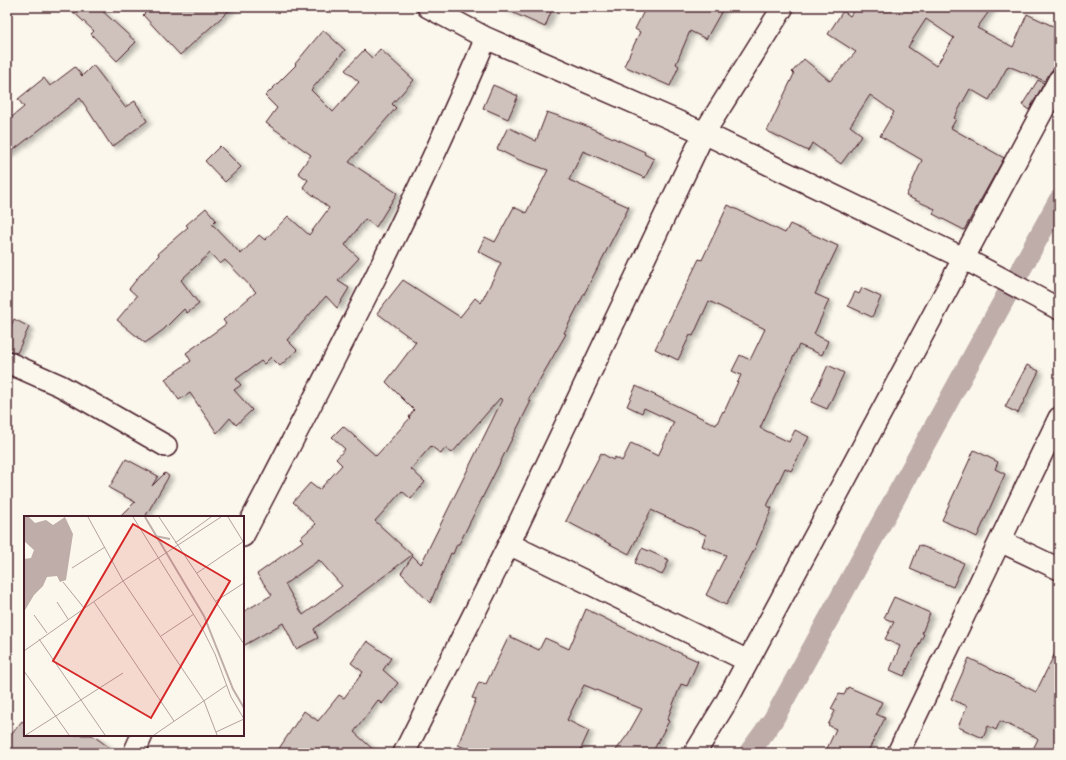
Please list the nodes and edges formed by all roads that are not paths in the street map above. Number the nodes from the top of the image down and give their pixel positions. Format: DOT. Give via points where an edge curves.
graph roads {
  1 [pos="428,7"];
  2 [pos="783,7"];
  3 [pos="486,38"];
  4 [pos="1059,80"];
  5 [pos="704,133"];
  6 [pos="968,261"];
  7 [pos="1059,309"];
  8 [pos="7,362"];
  9 [pos="1059,418"];
  10 [pos="166,446"];
  11 [pos="244,534"];
  12 [pos="1000,541"];
  13 [pos="509,544"];
  14 [pos="1059,569"];
  15 [pos="748,661"];
  16 [pos="142,736"];
  17 [pos="906,750"];
  18 [pos="134,753"];
  19 [pos="404,753"];
  20 [pos="695,753"];
  1 -- 3 [label="street"];
  2 -- 5 [label="street"];
  3 -- 5 [label="street"];
  3 -- 11 [label="street" via="452,118 358,315"];
  4 -- 6 [label="street"];
  5 -- 6 [label="street"];
  5 -- 13 [label="street"];
  6 -- 7 [label="street"];
  6 -- 15 [label="street"];
  8 -- 10 [label="street" via="61,386"];
  9 -- 12 [label="street"];
  12 -- 14 [label="street"];
  12 -- 17 [label="street"];
  13 -- 15 [label="street"];
  13 -- 19 [label="street"];
  15 -- 20 [label="street"];
  16 -- 18 [label="street"];
}
